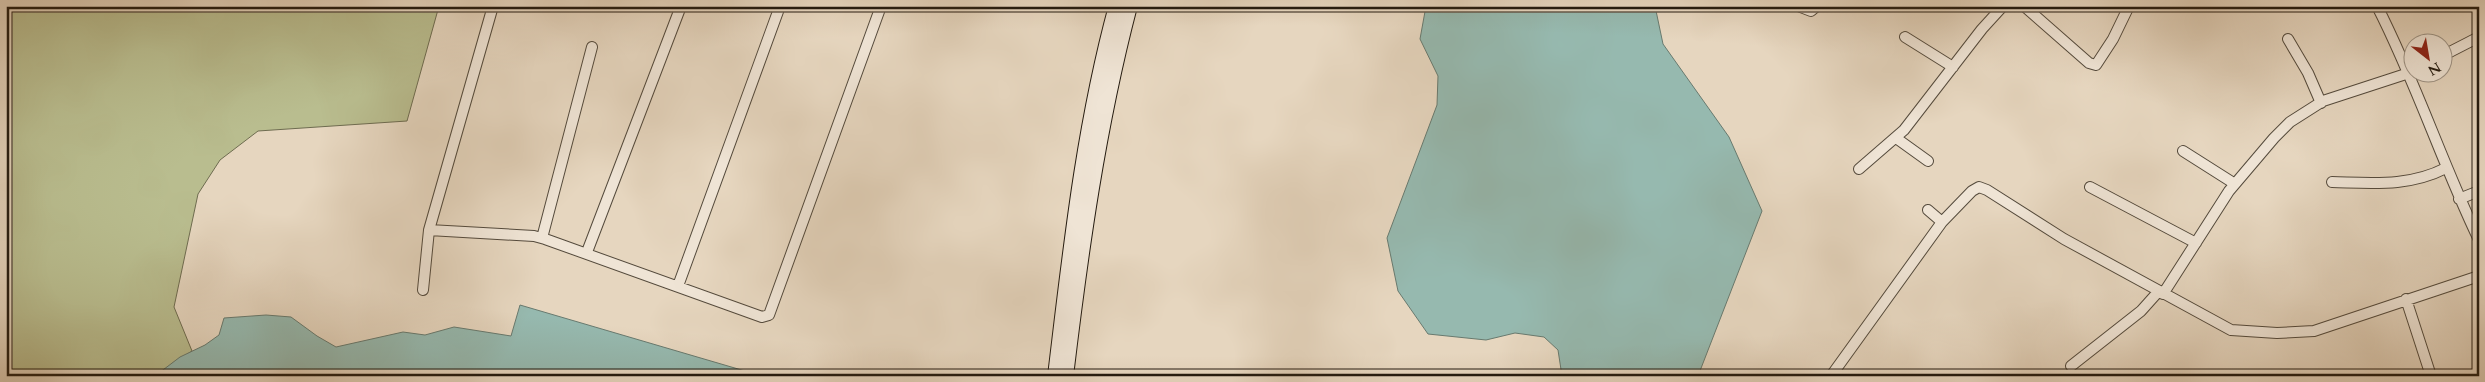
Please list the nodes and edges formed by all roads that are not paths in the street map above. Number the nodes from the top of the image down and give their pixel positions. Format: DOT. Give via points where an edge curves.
graph roads {
  1 [pos="493,6"];
  2 [pos="681,6"];
  3 [pos="780,6"];
  4 [pos="881,6"];
  5 [pos="1116,6"];
  6 [pos="1130,6"];
  7 [pos="1798,6"];
  8 [pos="1817,6"];
  9 [pos="2003,6"];
  10 [pos="2024,6"];
  11 [pos="2129,6"];
  12 [pos="2377,6"];
  13 [pos="1905,37"];
  14 [pos="2479,37"];
  15 [pos="2288,40"];
  16 [pos="592,47"];
  17 [pos="2452,51"];
  18 [pos="2402,55"];
  19 [pos="1954,67"];
  20 [pos="2402,76"];
  21 [pos="2414,82"];
  22 [pos="2320,103"];
  23 [pos="1896,138"];
  24 [pos="2183,151"];
  25 [pos="1928,161"];
  26 [pos="2446,168"];
  27 [pos="1859,169"];
  28 [pos="2332,182"];
  29 [pos="2235,184"];
  30 [pos="2090,188"];
  31 [pos="2479,191"];
  32 [pos="2460,199"];
  33 [pos="1928,210"];
  34 [pos="1942,222"];
  35 [pos="429,230"];
  36 [pos="542,238"];
  37 [pos="2479,240"];
  38 [pos="2196,243"];
  39 [pos="587,252"];
  40 [pos="2479,276"];
  41 [pos="678,286"];
  42 [pos="423,290"];
  43 [pos="2160,293"];
  44 [pos="2406,299"];
  45 [pos="2071,366"];
  46 [pos="1055,376"];
  47 [pos="1066,376"];
  48 [pos="1831,376"];
  49 [pos="2431,376"];
  1 -- 35 [label="street"];
  2 -- 39 [label="street"];
  3 -- 41 [label="street"];
  4 -- 41 [label="street" via="768,314 762,317"];
  5 -- 46 [label="main road" via="1084,159"];
  6 -- 47 [label="main road" via="1092,183"];
  7 -- 8 [label="street" via="1811,11"];
  9 -- 19 [label="street"];
  10 -- 11 [label="street" via="2089,63 2096,65"];
  12 -- 18 [label="street"];
  13 -- 19 [label="street"];
  14 -- 17 [label="street"];
  15 -- 22 [label="street" via="2308,73"];
  16 -- 36 [label="street"];
  19 -- 23 [label="street"];
  20 -- 22 [label="street"];
  21 -- 26 [label="street"];
  22 -- 29 [label="street" via="2290,122"];
  23 -- 25 [label="street"];
  23 -- 27 [label="street"];
  24 -- 29 [label="street"];
  26 -- 28 [label="street" via="2427,178 2407,182"];
  26 -- 32 [label="street"];
  29 -- 38 [label="street"];
  30 -- 38 [label="street"];
  31 -- 32 [label="street"];
  32 -- 37 [label="street"];
  33 -- 34 [label="street"];
  34 -- 43 [label="street" via="1979,187"];
  34 -- 48 [label="street"];
  35 -- 36 [label="street"];
  35 -- 42 [label="street"];
  36 -- 39 [label="street"];
  38 -- 43 [label="street"];
  39 -- 41 [label="street"];
  40 -- 44 [label="street"];
  43 -- 44 [label="street" via="2230,330 2278,333 2314,331"];
  43 -- 45 [label="street"];
  44 -- 49 [label="street"];
}
